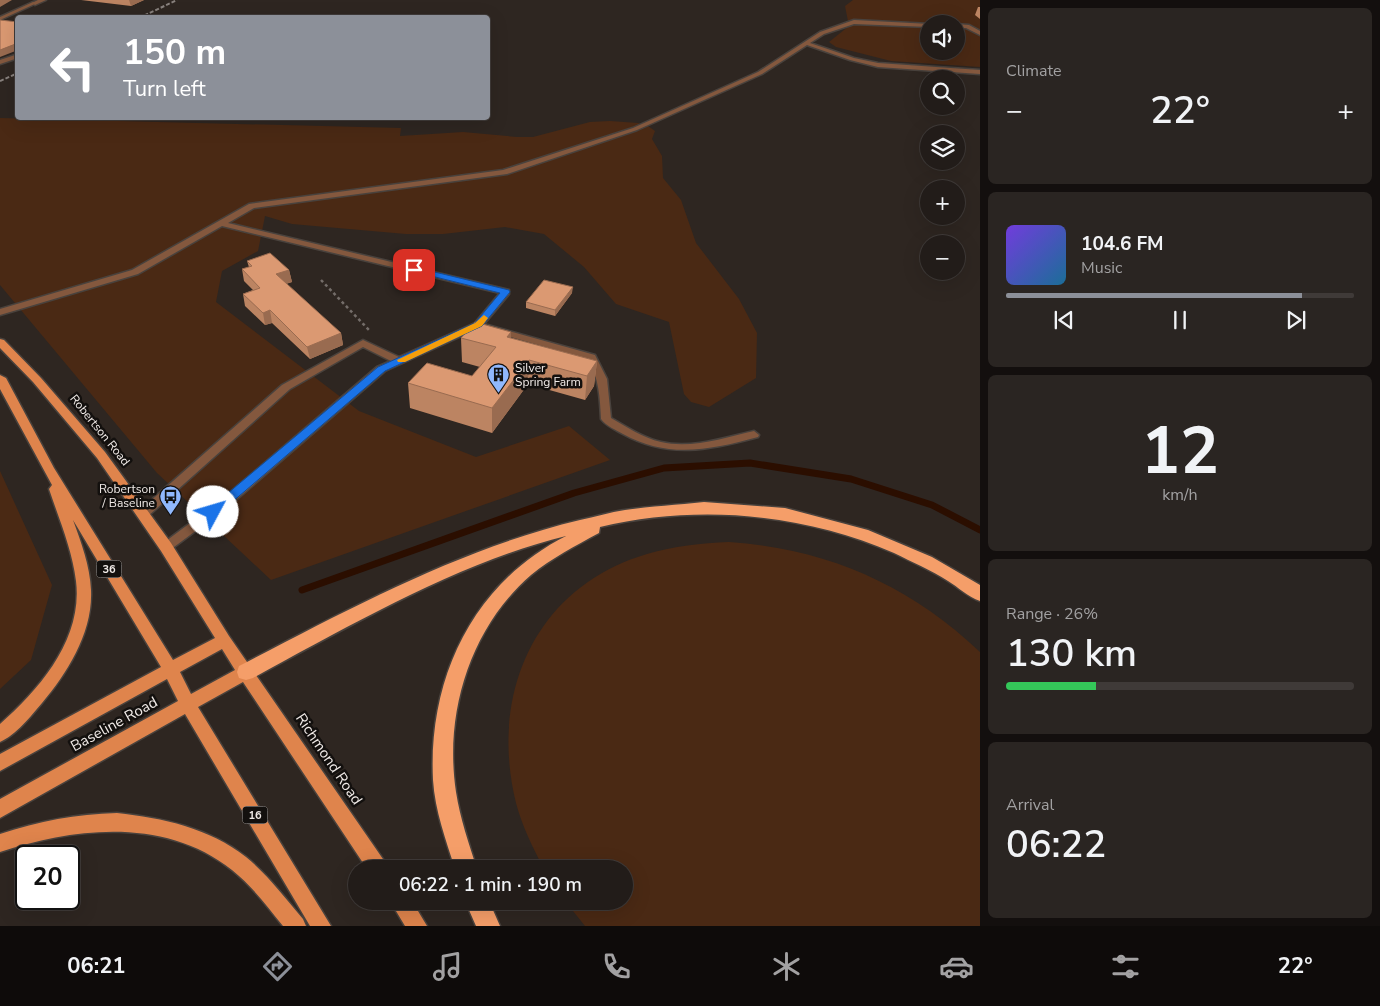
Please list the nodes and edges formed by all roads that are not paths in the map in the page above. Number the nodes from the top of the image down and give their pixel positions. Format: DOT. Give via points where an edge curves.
graph roads {
  1 [pos="43,0"];
  2 [pos="35,3"];
  3 [pos="0,19"];
  4 [pos="0,23"];
  5 [pos="9,24"];
  6 [pos="920,25"];
  7 [pos="965,26"];
  8 [pos="980,34"];
  9 [pos="806,43"];
  10 [pos="15,57"];
  11 [pos="0,62"];
  12 [pos="980,72"];
  13 [pos="219,223"];
  14 [pos="0,312"];
  15 [pos="478,324"];
  16 [pos="0,342"];
  17 [pos="399,361"];
  18 [pos="0,378"];
  19 [pos="754,435"];
  20 [pos="48,468"];
  21 [pos="143,514"];
  22 [pos="625,516"];
  23 [pos="166,547"];
  24 [pos="980,594"];
  25 [pos="224,640"];
  26 [pos="171,670"];
  27 [pos="246,672"];
  28 [pos="188,704"];
  29 [pos="0,734"];
  30 [pos="0,763"];
  31 [pos="0,809"];
  32 [pos="0,843"];
  33 [pos="372,860"];
  34 [pos="463,860"];
  35 [pos="406,910"];
  36 [pos="481,910"];
  37 [pos="296,926"];
  38 [pos="322,926"];
  39 [pos="417,926"];
  40 [pos="488,926"];
  1 -- 2 [label="street"];
  2 -- 3 [label="lane"];
  4 -- 5 [label="lane"];
  6 -- 9 [label="lane" via="854,22 822,33"];
  7 -- 8 [label="lane"];
  9 -- 12 [label="lane" via="878,65"];
  9 -- 13 [label="lane" via="760,73 635,128 504,172 252,206"];
  10 -- 11 [label="lane"];
  13 -- 14 [label="lane" via="134,272"];
  13 -- 15 [label="lane" via="506,292"];
  15 -- 17 [label="lane"];
  15 -- 19 [label="lane" via="592,357 600,370 606,419 631,435 669,447"];
  16 -- 21 [label="main road, Robertson Road" via="101,455"];
  17 -- 21 [label="lane" via="363,343 286,387"];
  17 -- 23 [label="lane" via="381,369 225,503"];
  18 -- 20 [label="main road, 36"];
  20 -- 26 [label="main road, 36"];
  20 -- 29 [label="main road" via="80,567 84,589 82,622 50,680"];
  21 -- 23 [label="main road, Robertson Road"];
  22 -- 24 [label="highway" via="660,510 718,508 819,520 912,554"];
  22 -- 27 [label="highway" via="537,537 444,571"];
  22 -- 34 [label="highway" via="582,534 537,563 498,598 466,644 446,705 442,742 450,821"];
  23 -- 25 [label="main road, Robertson Road"];
  25 -- 26 [label="main road, Baseline Road"];
  25 -- 27 [label="main road, Robertson Road"];
  26 -- 28 [label="main road, 36"];
  26 -- 30 [label="main road, Baseline Road"];
  27 -- 28 [label="main road, Baseline Road"];
  27 -- 33 [label="main road, Richmond Road"];
  28 -- 31 [label="main road, Baseline Road"];
  28 -- 38 [label="main road, 16"];
  32 -- 37 [label="main road" via="48,829 94,822 143,824 176,832 205,842 231,858 255,879"];
  35 -- 39 [label="main road"];
  36 -- 40 [label="highway"];
}
